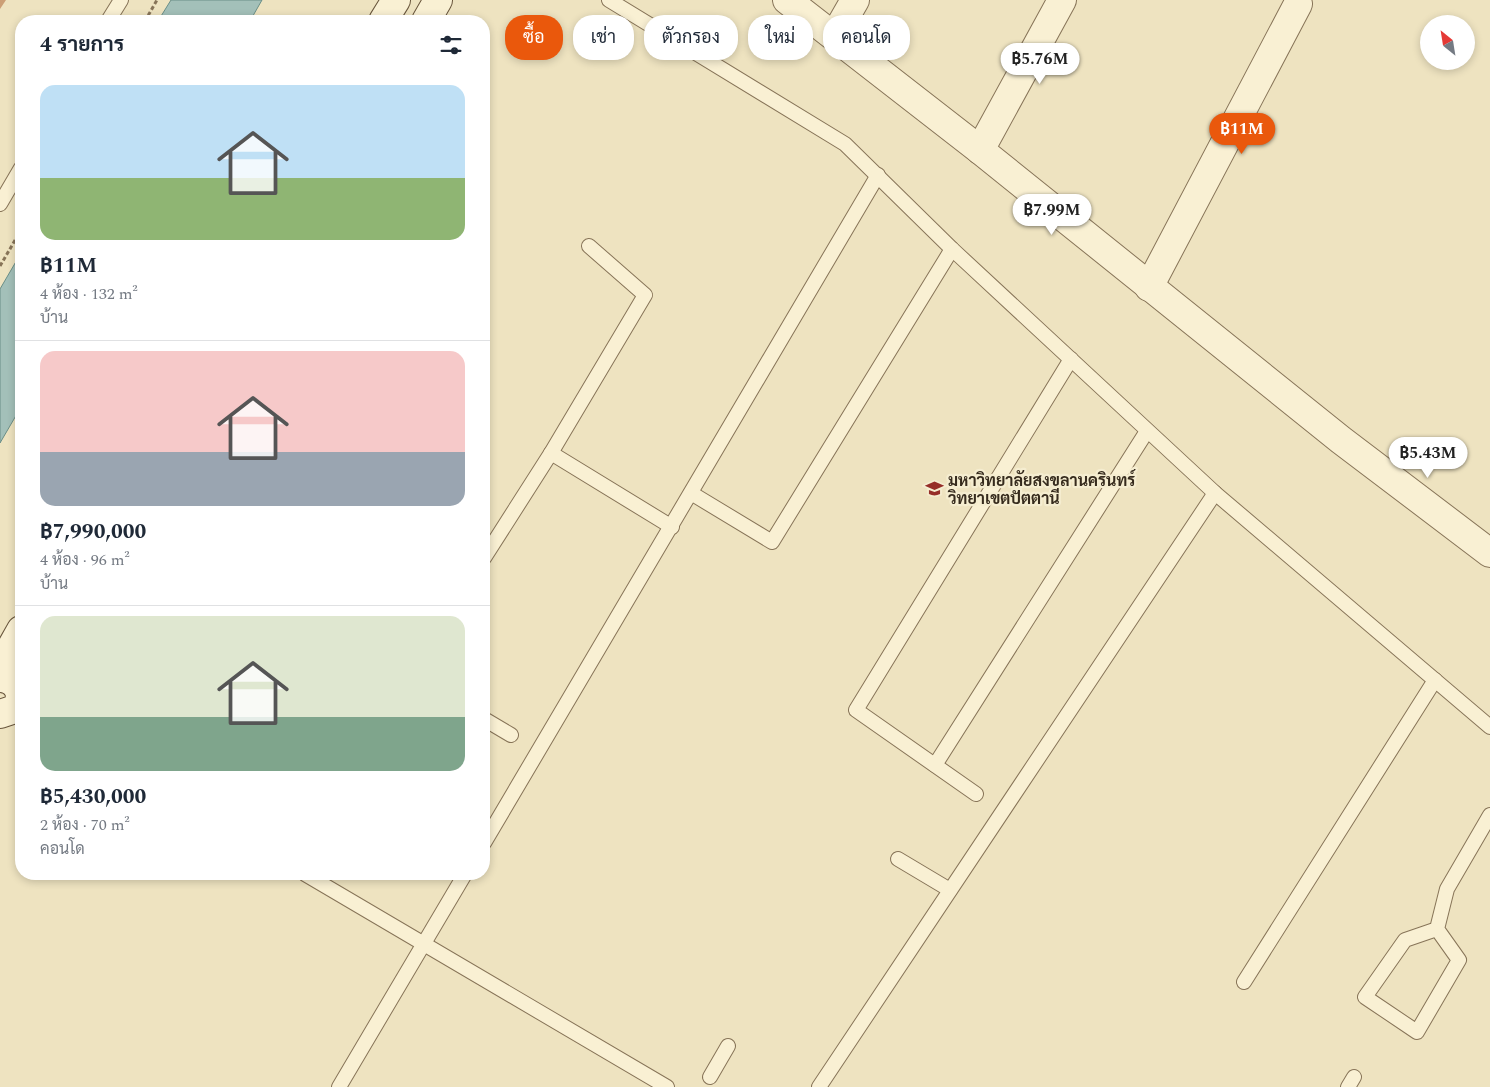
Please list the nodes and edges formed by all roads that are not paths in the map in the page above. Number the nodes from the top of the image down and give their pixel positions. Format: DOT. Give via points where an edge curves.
graph roads {
  1 [pos="121,0"];
  2 [pos="396,0"];
  3 [pos="438,0"];
  4 [pos="609,0"];
  5 [pos="788,0"];
  6 [pos="855,0"];
  7 [pos="1062,0"];
  8 [pos="1298,4"];
  9 [pos="112,15"];
  10 [pos="387,15"];
  11 [pos="429,15"];
  12 [pos="846,15"];
  13 [pos="823,26"];
  14 [pos="867,60"];
  15 [pos="980,150"];
  16 [pos="878,175"];
  17 [pos="15,178"];
  18 [pos="0,204"];
  19 [pos="589,246"];
  20 [pos="952,249"];
  21 [pos="1149,286"];
  22 [pos="1071,359"];
  23 [pos="1147,431"];
  24 [pos="551,453"];
  25 [pos="691,493"];
  26 [pos="1215,493"];
  27 [pos="672,527"];
  28 [pos="490,549"];
  29 [pos="1490,553"];
  30 [pos="15,641"];
  31 [pos="0,667"];
  32 [pos="1435,680"];
  33 [pos="490,723"];
  34 [pos="1490,727"];
  35 [pos="510,735"];
  36 [pos="935,765"];
  37 [pos="976,794"];
  38 [pos="1490,815"];
  39 [pos="490,832"];
  40 [pos="898,859"];
  41 [pos="315,880"];
  42 [pos="461,880"];
  43 [pos="950,890"];
  44 [pos="1437,929"];
  45 [pos="424,944"];
  46 [pos="1244,982"];
  47 [pos="728,1046"];
  48 [pos="710,1077"];
  49 [pos="339,1087"];
  50 [pos="667,1087"];
  51 [pos="819,1087"];
  1 -- 9 [label="lane"];
  2 -- 10 [label="street"];
  3 -- 11 [label="street"];
  4 -- 16 [label="lane" via="846,144"];
  5 -- 13 [label="street"];
  6 -- 12 [label="street"];
  7 -- 15 [label="street"];
  8 -- 21 [label="street"];
  14 -- 15 [label="street"];
  15 -- 21 [label="street"];
  16 -- 20 [label="lane"];
  16 -- 25 [label="lane"];
  17 -- 18 [label="lane"];
  19 -- 24 [label="lane" via="645,295"];
  20 -- 22 [label="lane"];
  20 -- 25 [label="lane" via="772,542"];
  21 -- 29 [label="street" via="1341,440"];
  22 -- 23 [label="lane"];
  22 -- 36 [label="lane" via="856,710"];
  23 -- 26 [label="lane"];
  23 -- 36 [label="lane"];
  24 -- 27 [label="lane"];
  24 -- 28 [label="lane"];
  25 -- 27 [label="lane"];
  26 -- 32 [label="lane"];
  26 -- 43 [label="lane"];
  27 -- 39 [label="lane"];
  30 -- 31 [label="street"];
  32 -- 34 [label="lane"];
  32 -- 46 [label="lane"];
  33 -- 35 [label="lane"];
  36 -- 37 [label="lane"];
  38 -- 44 [label="lane" via="1447,888"];
  40 -- 43 [label="lane"];
  41 -- 45 [label="lane"];
  42 -- 45 [label="lane"];
  43 -- 51 [label="lane"];
  44 -- 44 [label="lane" via="1405,940 1365,998 1417,1032 1459,960"];
  45 -- 49 [label="lane"];
  45 -- 50 [label="lane"];
  47 -- 48 [label="lane"];
}
